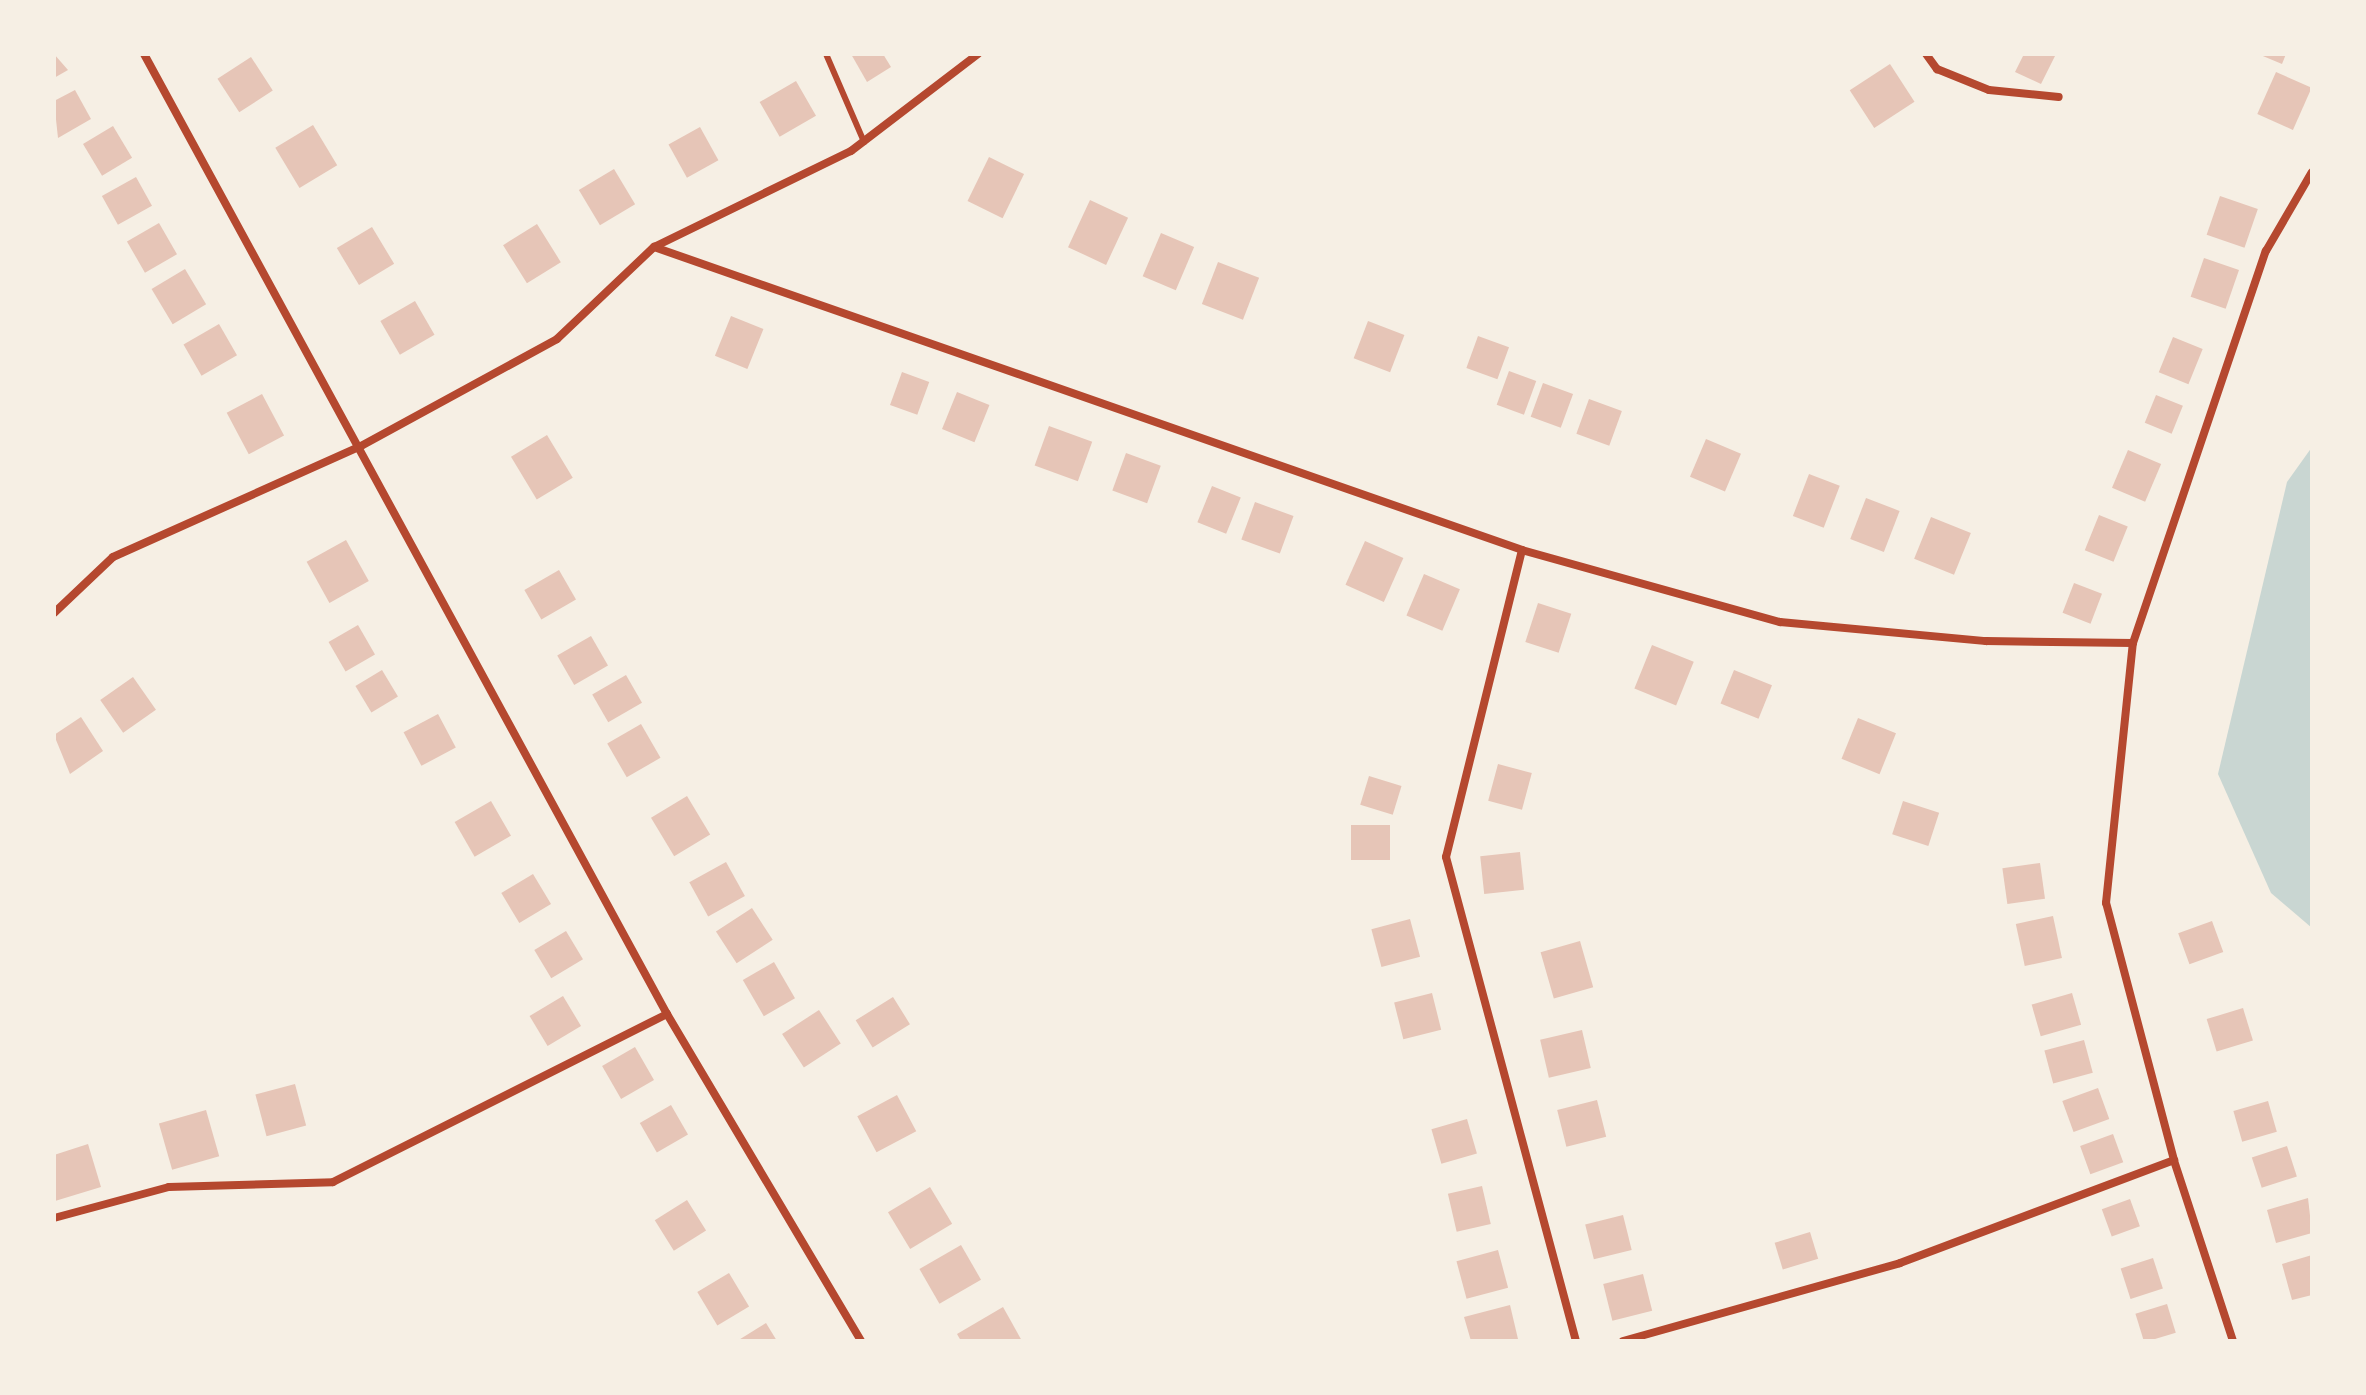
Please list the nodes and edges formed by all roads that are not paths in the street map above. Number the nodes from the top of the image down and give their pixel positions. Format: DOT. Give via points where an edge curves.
graph roads {
  1 [pos="144,54"];
  2 [pos="826,54"];
  3 [pos="978,54"];
  4 [pos="1926,54"];
  5 [pos="2059,97"];
  6 [pos="864,142"];
  7 [pos="2312,172"];
  8 [pos="654,247"];
  9 [pos="361,446"];
  10 [pos="1522,550"];
  11 [pos="54,613"];
  12 [pos="2133,643"];
  13 [pos="667,1014"];
  14 [pos="2174,1160"];
  15 [pos="54,1218"];
  16 [pos="861,1341"];
  17 [pos="1576,1341"];
  18 [pos="1623,1341"];
  19 [pos="2233,1341"];
  1 -- 9 [label="street"];
  2 -- 6 [label="lane"];
  3 -- 6 [label="street"];
  4 -- 5 [label="street" via="1937,69 1989,90"];
  6 -- 8 [label="street"];
  7 -- 12 [label="street" via="2266,251"];
  8 -- 9 [label="street" via="557,339"];
  8 -- 10 [label="street"];
  9 -- 11 [label="street" via="113,557"];
  9 -- 13 [label="street"];
  10 -- 12 [label="street" via="1780,622 1986,641"];
  10 -- 17 [label="street" via="1446,857"];
  12 -- 14 [label="street" via="2106,903"];
  13 -- 15 [label="street" via="333,1182 169,1187"];
  13 -- 16 [label="street"];
  14 -- 18 [label="street" via="1900,1263"];
  14 -- 19 [label="street"];
}
